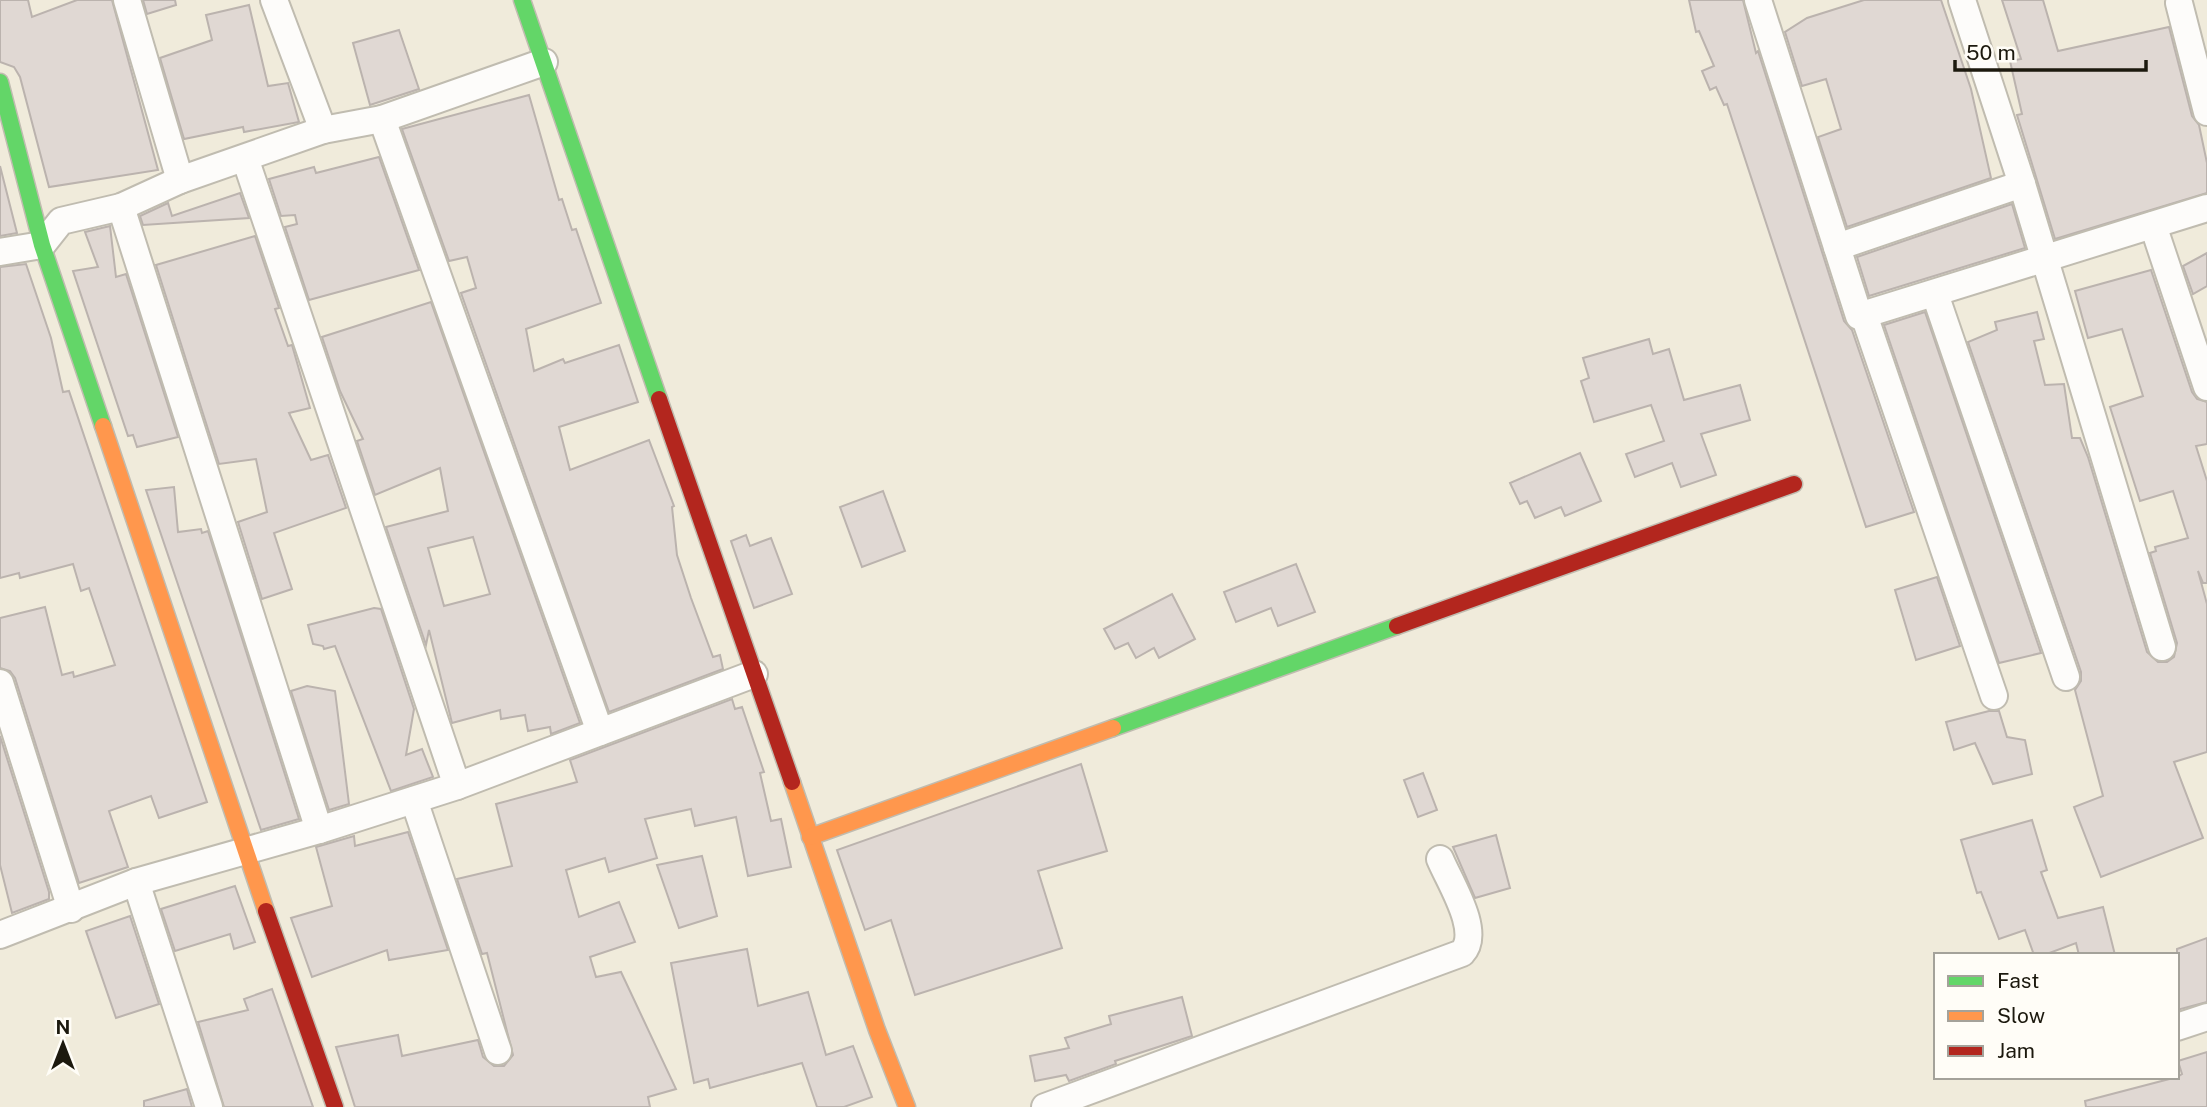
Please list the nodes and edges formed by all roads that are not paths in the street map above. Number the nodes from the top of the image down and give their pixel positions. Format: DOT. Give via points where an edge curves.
graph roads {
  1 [pos="127,0"];
  2 [pos="274,0"];
  3 [pos="522,0"];
  4 [pos="1758,0"];
  5 [pos="1962,0"];
  6 [pos="2176,1"];
  7 [pos="2207,15"];
  8 [pos="544,62"];
  9 [pos="0,82"];
  10 [pos="2207,112"];
  11 [pos="382,119"];
  12 [pos="323,130"];
  13 [pos="245,158"];
  14 [pos="180,180"];
  15 [pos="2022,184"];
  16 [pos="121,207"];
  17 [pos="2207,208"];
  18 [pos="2152,225"];
  19 [pos="42,245"];
  20 [pos="1837,247"];
  21 [pos="0,252"];
  22 [pos="2044,259"];
  23 [pos="1935,294"];
  24 [pos="1864,315"];
  25 [pos="2207,387"];
  26 [pos="1794,484"];
  27 [pos="2162,647"];
  28 [pos="754,674"];
  29 [pos="2066,677"];
  30 [pos="0,683"];
  31 [pos="1994,696"];
  32 [pos="600,732"];
  33 [pos="457,786"];
  34 [pos="414,800"];
  35 [pos="319,830"];
  36 [pos="810,837"];
  37 [pos="245,850"];
  38 [pos="1440,859"];
  39 [pos="136,882"];
  40 [pos="71,909"];
  41 [pos="0,934"];
  42 [pos="2207,1017"];
  43 [pos="2179,1026"];
  44 [pos="498,1051"];
  45 [pos="209,1107"];
  46 [pos="335,1107"];
  47 [pos="907,1107"];
  48 [pos="1045,1107"];
  1 -- 14 [label="street"];
  2 -- 12 [label="street"];
  3 -- 8 [label="street"];
  4 -- 20 [label="street"];
  5 -- 15 [label="street"];
  6 -- 7 [label="street"];
  6 -- 10 [label="street"];
  8 -- 11 [label="street"];
  8 -- 28 [label="street"];
  9 -- 19 [label="street"];
  11 -- 12 [label="street"];
  11 -- 32 [label="street"];
  12 -- 13 [label="street"];
  13 -- 14 [label="street"];
  13 -- 33 [label="street"];
  14 -- 16 [label="street"];
  15 -- 20 [label="street"];
  15 -- 22 [label="street"];
  16 -- 19 [label="street" via="61,221"];
  16 -- 35 [label="street"];
  17 -- 18 [label="street"];
  18 -- 22 [label="street"];
  18 -- 25 [label="street"];
  19 -- 21 [label="street"];
  19 -- 37 [label="street"];
  20 -- 24 [label="street" via="1859,316"];
  22 -- 23 [label="street"];
  22 -- 27 [label="street"];
  23 -- 24 [label="street"];
  23 -- 29 [label="street"];
  24 -- 31 [label="street"];
  26 -- 36 [label="street"];
  28 -- 32 [label="street"];
  28 -- 36 [label="street"];
  30 -- 40 [label="street"];
  32 -- 33 [label="street"];
  33 -- 34 [label="street"];
  34 -- 35 [label="street"];
  34 -- 44 [label="street"];
  35 -- 37 [label="street"];
  36 -- 47 [label="street"];
  37 -- 39 [label="street"];
  37 -- 46 [label="street"];
  38 -- 48 [label="street" via="1469,928 1468,946 1462,953"];
  39 -- 40 [label="street"];
  39 -- 45 [label="street"];
  40 -- 41 [label="street"];
  42 -- 43 [label="street"];
}
